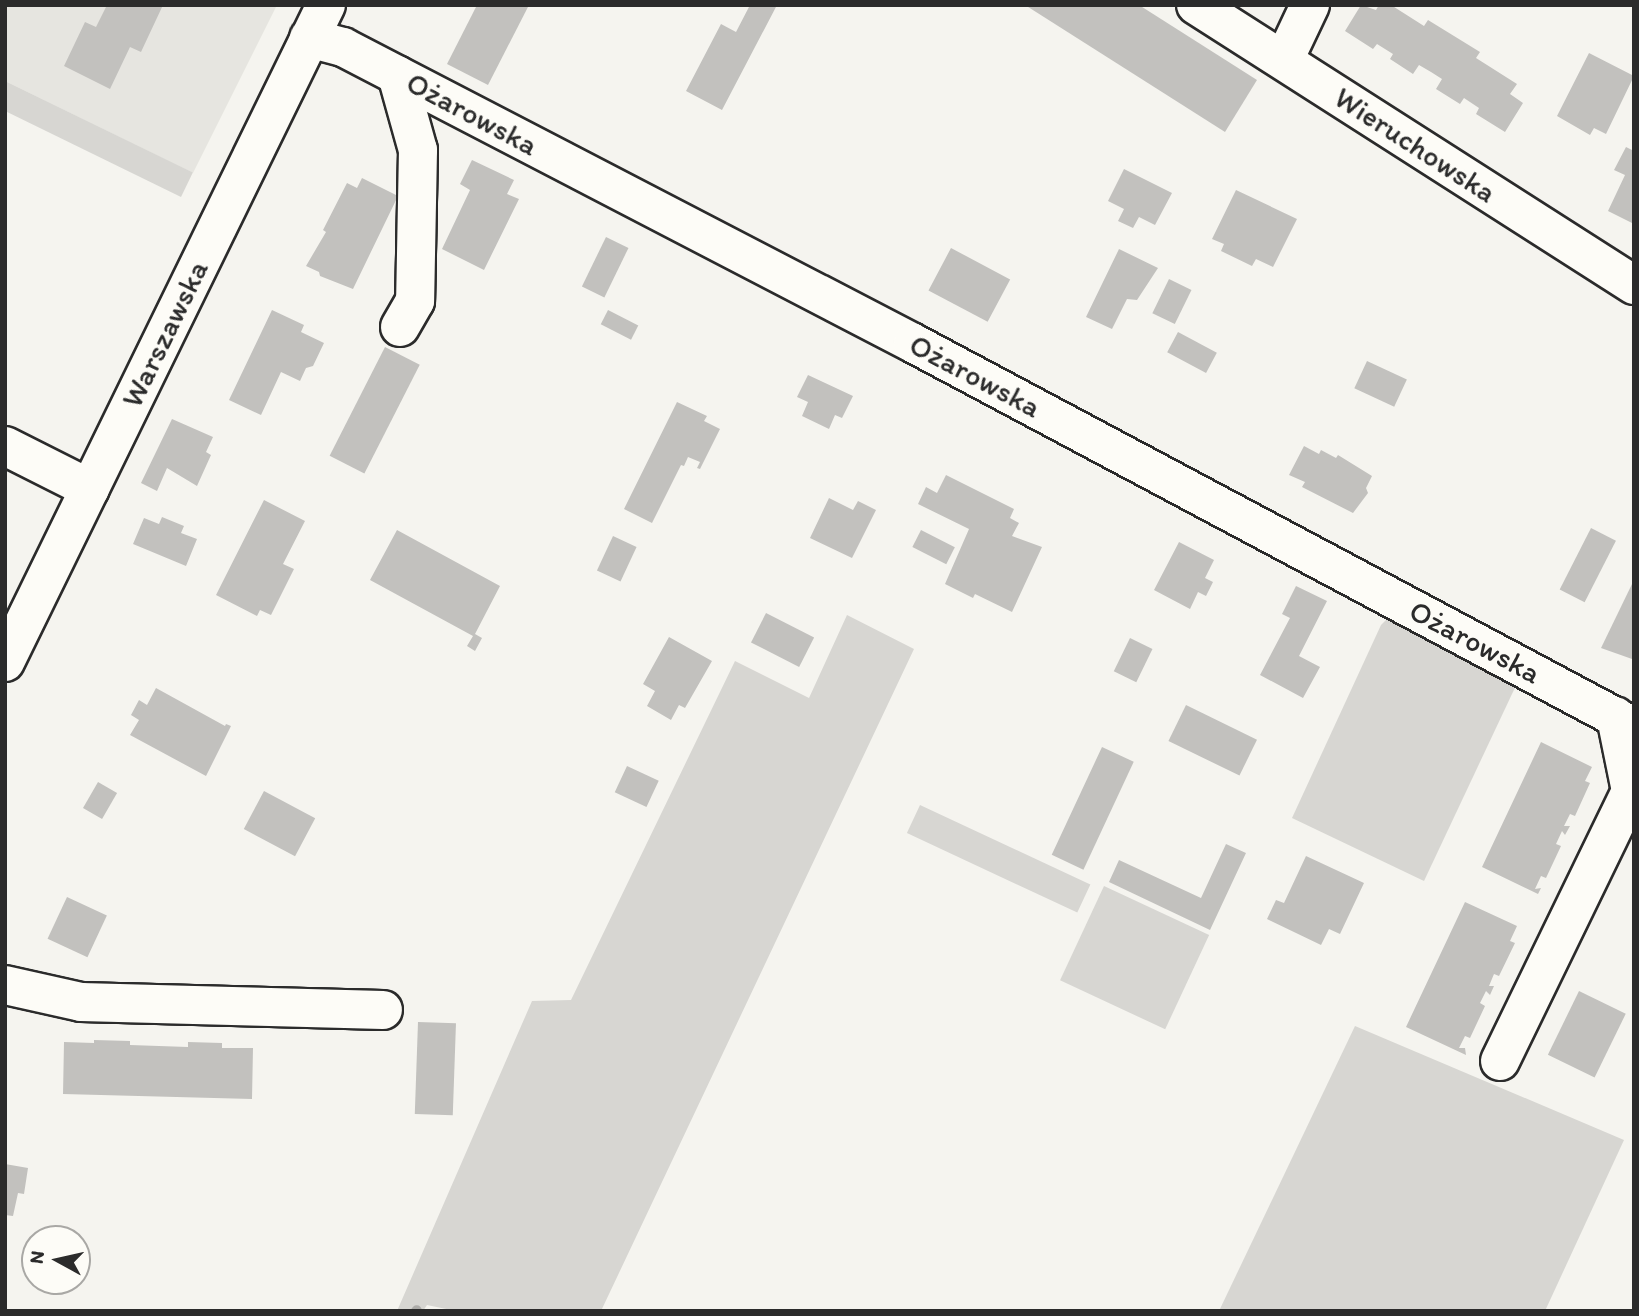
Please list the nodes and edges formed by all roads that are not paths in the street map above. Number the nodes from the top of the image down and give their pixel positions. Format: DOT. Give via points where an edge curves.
graph roads {
  1 [pos="1196,5"];
  2 [pos="1310,5"];
  3 [pos="318,22"];
  4 [pos="1283,60"];
  5 [pos="397,75"];
  6 [pos="1634,285"];
  7 [pos="400,327"];
  8 [pos="5,446"];
  9 [pos="90,489"];
  10 [pos="5,662"];
  11 [pos="1625,722"];
  12 [pos="5,985"];
  13 [pos="383,1010"];
  14 [pos="1500,1061"];
  1 -- 4 [label="street, Wieruchowska"];
  2 -- 4 [label="street"];
  3 -- 5 [label="street, Ożarowska" via="343,47"];
  3 -- 9 [label="street, Warszawska"];
  4 -- 6 [label="street, Wieruchowska"];
  5 -- 7 [label="street" via="418,150 415,301"];
  5 -- 11 [label="street, Ożarowska"];
  8 -- 9 [label="street"];
  9 -- 10 [label="street, Warszawska"];
  11 -- 14 [label="street" via="1631,791"];
  12 -- 13 [label="street" via="81,1002"];
}
